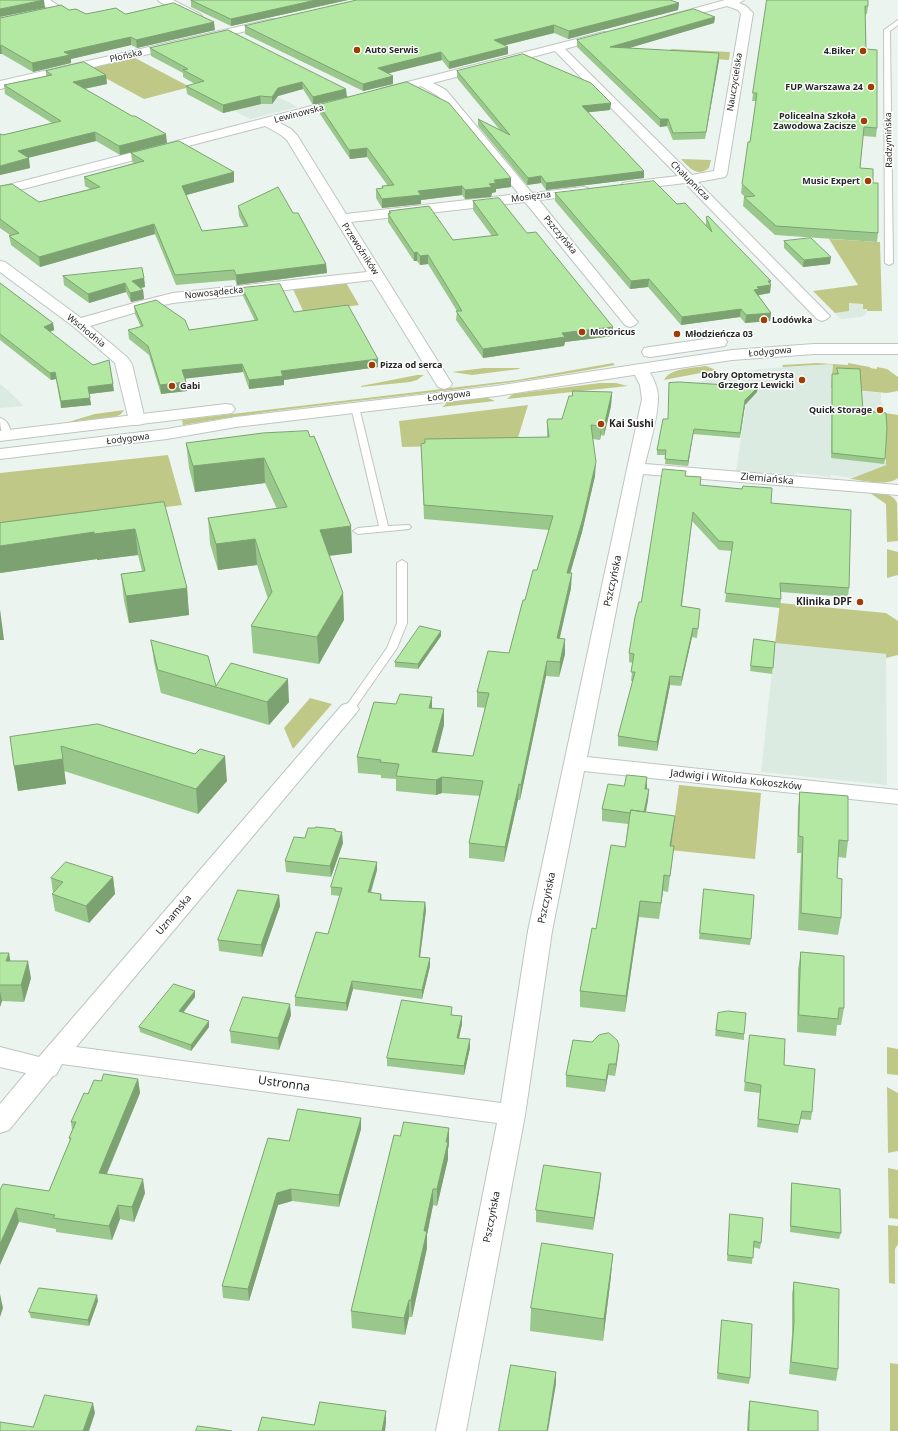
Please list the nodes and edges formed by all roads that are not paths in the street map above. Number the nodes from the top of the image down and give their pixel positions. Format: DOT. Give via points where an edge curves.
graph roads {
  1 [pos="42,0"];
  2 [pos="164,0"];
  3 [pos="732,1"];
  4 [pos="283,20"];
  5 [pos="661,20"];
  6 [pos="0,22"];
  7 [pos="898,22"];
  8 [pos="229,32"];
  9 [pos="616,32"];
  10 [pos="243,39"];
  11 [pos="557,47"];
  12 [pos="422,82"];
  13 [pos="0,86"];
  14 [pos="268,122"];
  15 [pos="889,175"];
  16 [pos="898,177"];
  17 [pos="689,179"];
  18 [pos="613,188"];
  19 [pos="597,190"];
  20 [pos="0,191"];
  21 [pos="529,197"];
  22 [pos="341,219"];
  23 [pos="889,264"];
  24 [pos="0,265"];
  25 [pos="377,275"];
  26 [pos="822,316"];
  27 [pos="630,322"];
  28 [pos="79,324"];
  29 [pos="790,335"];
  30 [pos="898,335"];
  31 [pos="764,337"];
  32 [pos="898,349"];
  33 [pos="640,369"];
  34 [pos="444,384"];
  35 [pos="355,407"];
  36 [pos="137,420"];
  37 [pos="3,431"];
  38 [pos="124,439"];
  39 [pos="0,454"];
  40 [pos="636,468"];
  41 [pos="898,490"];
  42 [pos="406,527"];
  43 [pos="384,529"];
  44 [pos="358,531"];
  45 [pos="402,563"];
  46 [pos="349,709"];
  47 [pos="575,763"];
  48 [pos="898,797"];
  49 [pos="0,1056"];
  50 [pos="52,1061"];
  51 [pos="512,1115"];
  52 [pos="0,1123"];
  53 [pos="451,1431"];
  1 -- 6 [label="street" via="58,10"];
  2 -- 8 [label="street"];
  3 -- 5 [label="street"];
  3 -- 17 [label="street, Nauczycielska" via="747,12 720,174"];
  4 -- 8 [label="street, Płońska"];
  7 -- 15 [label="lane, Radzymińska" via="887,30"];
  8 -- 10 [label="street"];
  8 -- 13 [label="street, Płońska"];
  9 -- 11 [label="street, Lewinowska"];
  11 -- 12 [label="street, Lewinowska"];
  11 -- 17 [label="street, Chałupnicza"];
  12 -- 14 [label="street, Lewinowska" via="359,95"];
  12 -- 21 [label="street, Pszczyńska" via="442,93"];
  14 -- 20 [label="street, Lewinowska"];
  14 -- 22 [label="street, Przewoźników" via="292,138"];
  15 -- 16 [label="lane"];
  15 -- 23 [label="lane, Radzymińska"];
  17 -- 18 [label="street"];
  17 -- 26 [label="street, Chałupnicza"];
  19 -- 21 [label="street, Mosiężna"];
  21 -- 22 [label="street, Mosiężna"];
  21 -- 27 [label="street, Pszczyńska"];
  22 -- 25 [label="street, Przewoźników"];
  24 -- 28 [label="street, Wschodnia"];
  25 -- 28 [label="street, Nowosądecka" via="173,298"];
  25 -- 34 [label="street, Przewoźników"];
  28 -- 36 [label="street, Wschodnia" via="124,364"];
  29 -- 30 [label="main road, Łodygowa"];
  31 -- 34 [label="main road, Łodygowa" via="688,346 533,373"];
  32 -- 33 [label="main road, Łodygowa" via="787,350"];
  33 -- 35 [label="main road, Łodygowa" via="496,391"];
  33 -- 40 [label="street, Pszczyńska" via="648,385 650,399"];
  34 -- 36 [label="main road, Łodygowa"];
  35 -- 38 [label="main road, Łodygowa"];
  35 -- 43 [label="lane"];
  36 -- 37 [label="main road, Łodygowa"];
  36 -- 38 [label="main road"];
  38 -- 39 [label="main road, Łodygowa"];
  40 -- 41 [label="street, Ziemiańska"];
  40 -- 47 [label="street, Pszczyńska"];
  42 -- 43 [label="lane"];
  43 -- 44 [label="lane"];
  45 -- 46 [label="lane" via="402,623 392,648"];
  46 -- 50 [label="street, Uznamska"];
  47 -- 48 [label="street, Jadwigi i Witolda Kokoszków"];
  47 -- 51 [label="street, Pszczyńska" via="540,931"];
  49 -- 50 [label="street, Ustronna"];
  50 -- 51 [label="street, Ustronna"];
  50 -- 52 [label="street, Uznamska"];
  51 -- 53 [label="street, Pszczyńska"];
}
